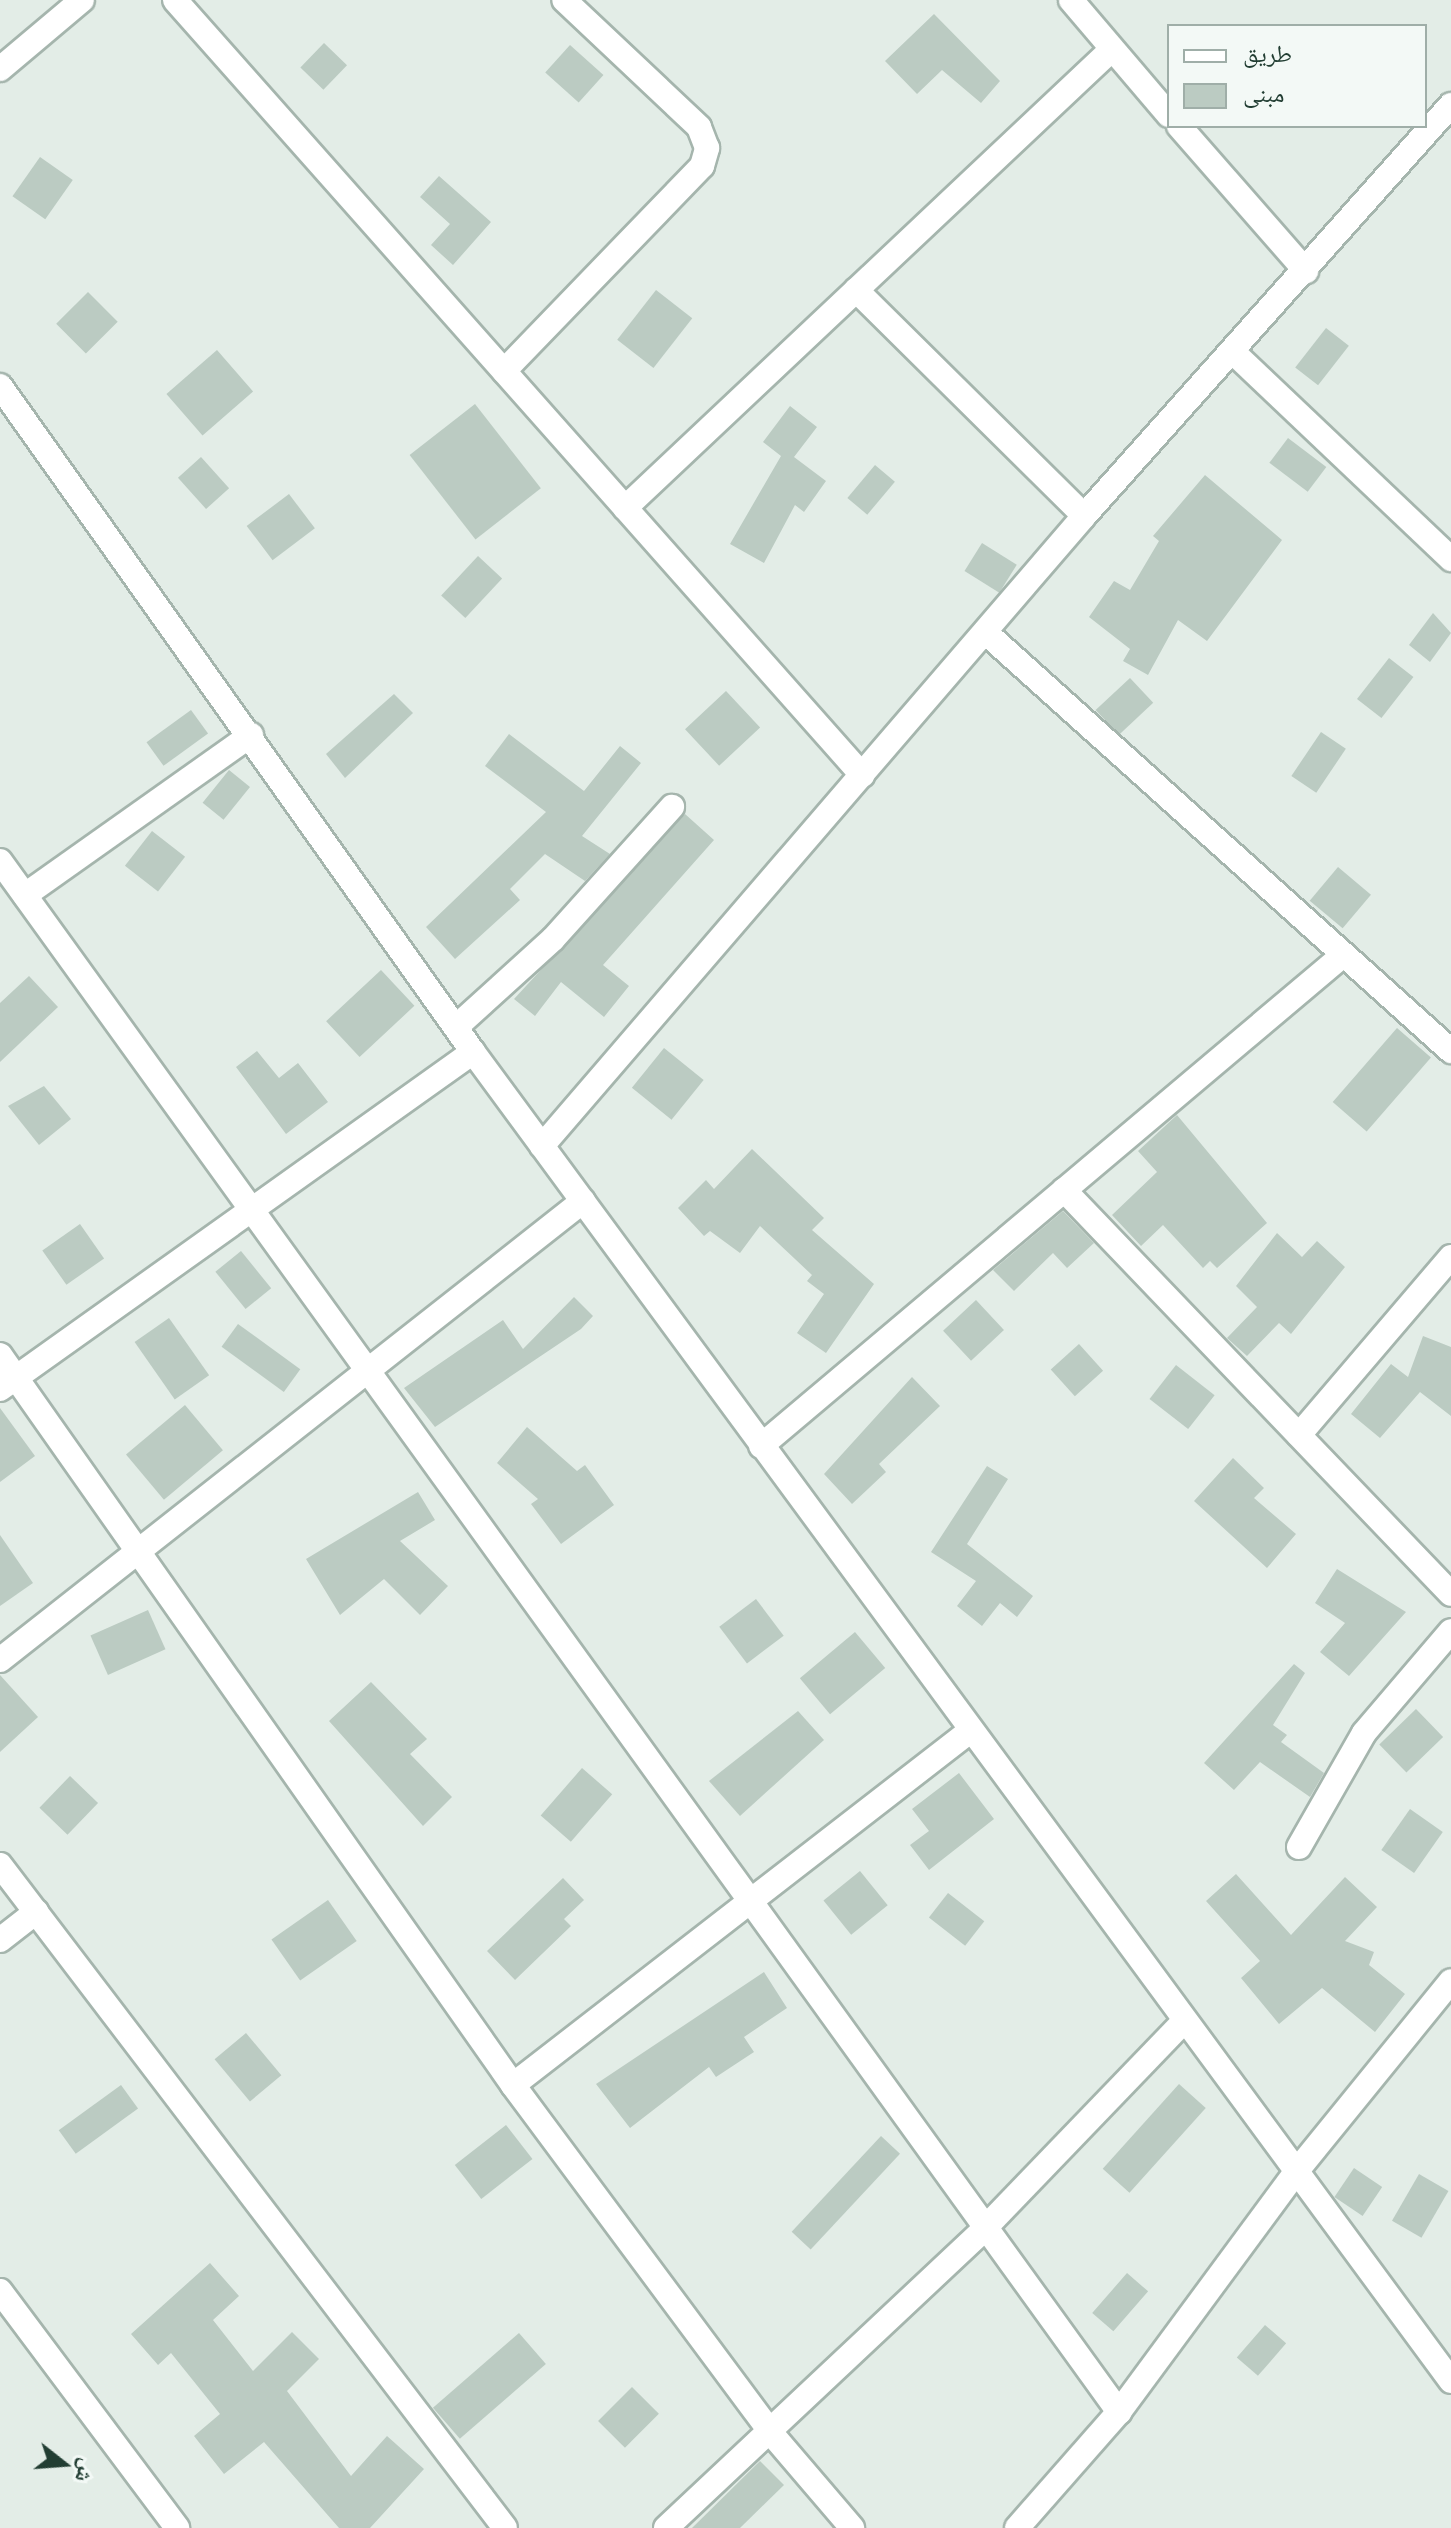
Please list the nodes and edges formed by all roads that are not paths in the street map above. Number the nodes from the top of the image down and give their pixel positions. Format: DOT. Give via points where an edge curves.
graph roads {
  1 [pos="82,0"];
  2 [pos="175,0"];
  3 [pos="1071,0"];
  4 [pos="575,4"];
  5 [pos="1112,49"];
  6 [pos="0,69"];
  7 [pos="1451,105"];
  8 [pos="1167,113"];
  9 [pos="1181,128"];
  10 [pos="1306,271"];
  11 [pos="856,290"];
  12 [pos="1233,352"];
  13 [pos="504,371"];
  14 [pos="0,386"];
  15 [pos="625,508"];
  16 [pos="1084,516"];
  17 [pos="1451,559"];
  18 [pos="985,632"];
  19 [pos="251,735"];
  20 [pos="862,775"];
  21 [pos="672,807"];
  22 [pos="0,861"];
  23 [pos="25,895"];
  24 [pos="1343,955"];
  25 [pos="456,1027"];
  26 [pos="1451,1051"];
  27 [pos="473,1052"];
  28 [pos="542,1146"];
  29 [pos="1064,1190"];
  30 [pos="583,1201"];
  31 [pos="252,1207"];
  32 [pos="1451,1258"];
  33 [pos="0,1355"];
  34 [pos="368,1364"];
  35 [pos="8,1384"];
  36 [pos="1299,1435"];
  37 [pos="761,1446"];
  38 [pos="134,1554"];
  39 [pos="1451,1594"];
  40 [pos="1451,1631"];
  41 [pos="0,1660"];
  42 [pos="970,1731"];
  43 [pos="1299,1847"];
  44 [pos="0,1865"];
  45 [pos="745,1899"];
  46 [pos="36,1912"];
  47 [pos="0,1940"];
  48 [pos="1451,1981"];
  49 [pos="1183,2022"];
  50 [pos="513,2085"];
  51 [pos="1295,2173"];
  52 [pos="985,2228"];
  53 [pos="0,2291"];
  54 [pos="1451,2381"];
  55 [pos="1119,2412"];
  56 [pos="771,2433"];
  57 [pos="177,2528"];
  58 [pos="505,2528"];
  59 [pos="666,2528"];
  60 [pos="852,2528"];
  61 [pos="1017,2528"];
  1 -- 6 [label="street"];
  2 -- 13 [label="street"];
  3 -- 5 [label="street"];
  4 -- 13 [label="street" via="699,127 707,148 702,166"];
  5 -- 8 [label="street"];
  5 -- 11 [label="street"];
  7 -- 10 [label="street"];
  9 -- 10 [label="street"];
  10 -- 12 [label="street"];
  11 -- 15 [label="street"];
  11 -- 16 [label="street"];
  12 -- 16 [label="street"];
  12 -- 17 [label="street"];
  13 -- 15 [label="street"];
  14 -- 19 [label="street"];
  15 -- 20 [label="street"];
  16 -- 18 [label="street"];
  18 -- 20 [label="street"];
  18 -- 24 [label="street"];
  19 -- 23 [label="street"];
  19 -- 25 [label="street"];
  20 -- 28 [label="street"];
  21 -- 25 [label="street" via="553,939"];
  22 -- 23 [label="street"];
  23 -- 31 [label="street"];
  24 -- 26 [label="street"];
  24 -- 29 [label="street"];
  25 -- 27 [label="street"];
  27 -- 28 [label="street"];
  27 -- 31 [label="street"];
  28 -- 30 [label="street"];
  29 -- 36 [label="street"];
  29 -- 37 [label="street"];
  30 -- 34 [label="street"];
  30 -- 37 [label="street"];
  31 -- 34 [label="street"];
  31 -- 35 [label="street"];
  32 -- 36 [label="street"];
  33 -- 35 [label="street"];
  34 -- 38 [label="street"];
  34 -- 45 [label="street"];
  35 -- 38 [label="street"];
  36 -- 39 [label="street"];
  37 -- 42 [label="street"];
  38 -- 41 [label="street"];
  38 -- 50 [label="street"];
  40 -- 43 [label="street" via="1364,1733"];
  42 -- 45 [label="street"];
  42 -- 49 [label="street"];
  44 -- 46 [label="street"];
  45 -- 50 [label="street"];
  45 -- 52 [label="street"];
  46 -- 47 [label="street"];
  46 -- 58 [label="street"];
  48 -- 51 [label="street"];
  49 -- 51 [label="street"];
  49 -- 52 [label="street"];
  50 -- 56 [label="street"];
  51 -- 54 [label="street"];
  51 -- 55 [label="street"];
  52 -- 55 [label="street"];
  52 -- 56 [label="street"];
  53 -- 57 [label="street"];
  55 -- 61 [label="street"];
  56 -- 59 [label="street"];
  56 -- 60 [label="street"];
}
